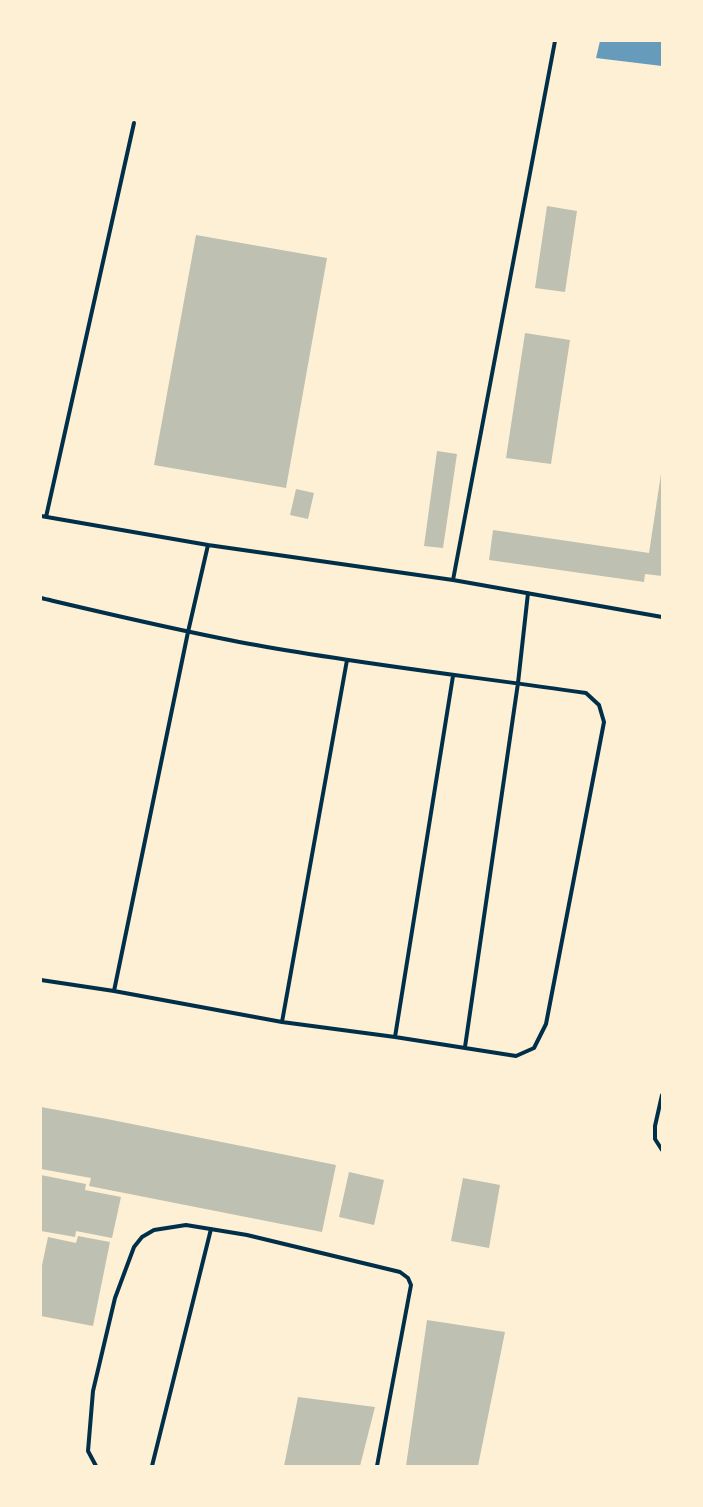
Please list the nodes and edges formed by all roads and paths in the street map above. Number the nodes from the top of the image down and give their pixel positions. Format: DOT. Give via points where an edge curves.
graph roads {
  1 [pos="555,41"];
  2 [pos="134,123"];
  3 [pos="44,516"];
  4 [pos="208,545"];
  5 [pos="453,580"];
  6 [pos="528,593"];
  7 [pos="41,598"];
  8 [pos="662,617"];
  9 [pos="188,632"];
  10 [pos="347,660"];
  11 [pos="453,676"];
  12 [pos="518,683"];
  13 [pos="41,980"];
  14 [pos="114,991"];
  15 [pos="282,1022"];
  16 [pos="395,1037"];
  17 [pos="465,1047"];
  18 [pos="662,1095"];
  19 [pos="662,1150"];
  20 [pos="211,1229"];
  21 [pos="96,1466"];
  22 [pos="152,1466"];
  23 [pos="377,1466"];
  1 -- 5 [label="lane"];
  2 -- 3 [label="lane"];
  3 -- 4 [label="lane"];
  4 -- 5 [label="lane"];
  4 -- 9 [label="lane"];
  5 -- 6 [label="lane"];
  6 -- 8 [label="lane"];
  6 -- 12 [label="lane"];
  7 -- 9 [label="lane"];
  9 -- 10 [label="lane"];
  9 -- 14 [label="lane"];
  10 -- 11 [label="lane"];
  10 -- 15 [label="lane"];
  11 -- 12 [label="lane"];
  11 -- 16 [label="lane"];
  12 -- 17 [label="lane"];
  12 -- 17 [label="lane" via="586,693 599,705 604,722 546,1024 534,1048 516,1056"];
  13 -- 14 [label="lane"];
  14 -- 15 [label="lane"];
  15 -- 16 [label="lane"];
  16 -- 17 [label="lane"];
  18 -- 19 [label="lane" via="654,1138"];
  20 -- 21 [label="lane" via="186,1225 154,1230 142,1237 134,1248 115,1298 93,1391 88,1450"];
  20 -- 22 [label="lane"];
  20 -- 23 [label="lane" via="400,1272 408,1278 411,1286"];
}
